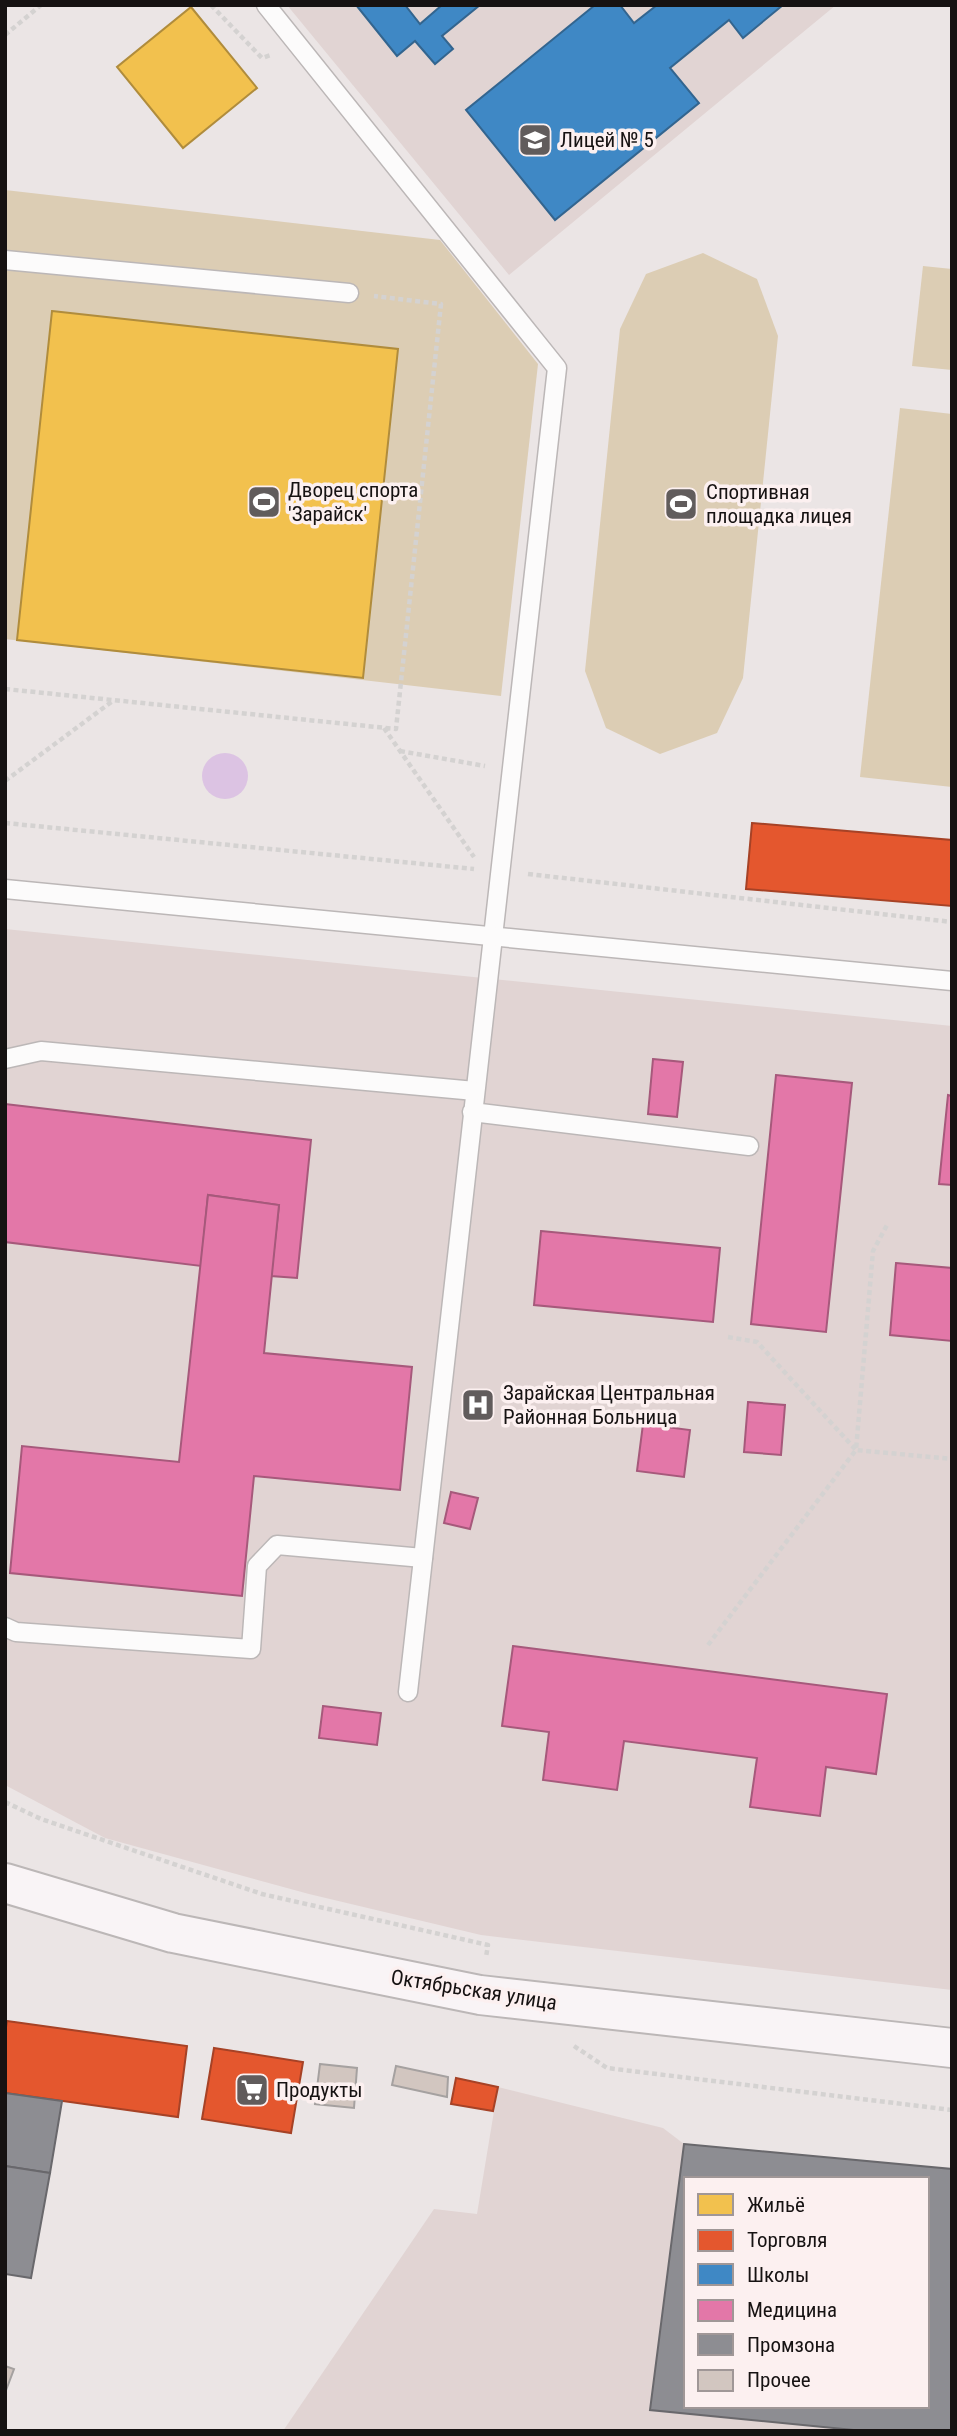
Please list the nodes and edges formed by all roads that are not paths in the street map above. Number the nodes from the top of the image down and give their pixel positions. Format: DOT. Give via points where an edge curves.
graph roads {
  1 [pos="266,5"];
  2 [pos="5,261"];
  3 [pos="349,293"];
  4 [pos="5,889"];
  5 [pos="492,936"];
  6 [pos="952,981"];
  7 [pos="5,1059"];
  8 [pos="475,1091"];
  9 [pos="472,1112"];
  10 [pos="749,1146"];
  11 [pos="423,1558"];
  12 [pos="5,1627"];
  13 [pos="408,1692"];
  14 [pos="5,1883"];
  15 [pos="952,2048"];
  1 -- 5 [label="lane" via="557,368"];
  2 -- 3 [label="lane"];
  4 -- 5 [label="lane"];
  5 -- 6 [label="lane"];
  5 -- 8 [label="lane"];
  7 -- 8 [label="lane" via="41,1051"];
  8 -- 9 [label="lane"];
  9 -- 10 [label="lane"];
  9 -- 11 [label="lane"];
  11 -- 12 [label="lane" via="277,1545 257,1566 251,1649 16,1632"];
  11 -- 13 [label="lane"];
  14 -- 15 [label="main road, Октябрьская улица" via="173,1933 480,1995"];
}
